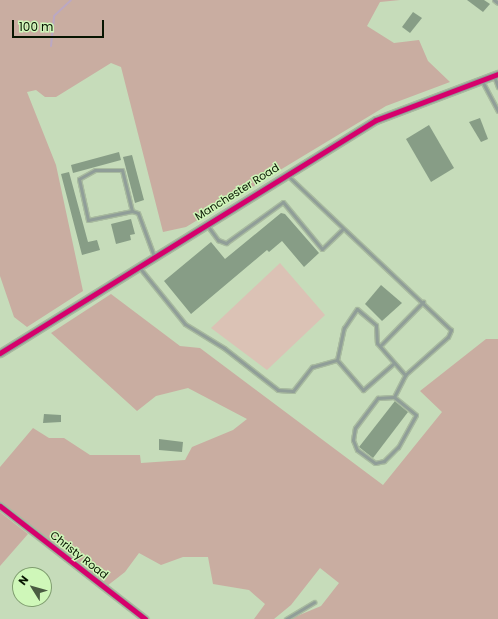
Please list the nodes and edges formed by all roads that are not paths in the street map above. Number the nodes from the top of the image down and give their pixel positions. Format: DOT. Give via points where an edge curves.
graph roads {
  1 [pos="494,0"];
  2 [pos="498,3"];
  3 [pos="496,75"];
  4 [pos="481,80"];
  5 [pos="498,87"];
  6 [pos="498,111"];
  7 [pos="286,174"];
  8 [pos="132,210"];
  9 [pos="206,224"];
  10 [pos="343,228"];
  11 [pos="154,256"];
  12 [pos="139,266"];
  13 [pos="423,302"];
  14 [pos="380,346"];
  15 [pos="0,353"];
  16 [pos="337,360"];
  17 [pos="394,362"];
  18 [pos="405,375"];
  19 [pos="394,397"];
  20 [pos="0,506"];
  21 [pos="314,602"];
  22 [pos="145,619"];
  23 [pos="286,619"];
  1 -- 2 [label="lane"];
  3 -- 4 [label="street, Manchester Road"];
  3 -- 5 [label="lane"];
  4 -- 6 [label="lane"];
  4 -- 7 [label="street, Manchester Road" via="376,120"];
  7 -- 9 [label="street, Manchester Road"];
  7 -- 10 [label="lane"];
  8 -- 8 [label="lane" via="97,221 88,220 79,179 95,170 122,170"];
  8 -- 11 [label="lane" via="140,216"];
  9 -- 10 [label="lane" via="218,240 226,243 283,202 322,249"];
  9 -- 11 [label="street, Manchester Road"];
  10 -- 13 [label="lane"];
  11 -- 12 [label="street, Manchester Road"];
  12 -- 15 [label="street, Manchester Road"];
  12 -- 16 [label="lane" via="185,324 219,344 278,390 293,390 312,367"];
  13 -- 14 [label="lane"];
  13 -- 18 [label="lane" via="451,330 448,337"];
  14 -- 16 [label="lane" via="376,325 357,309 344,328"];
  14 -- 17 [label="lane"];
  16 -- 17 [label="lane" via="363,390"];
  17 -- 18 [label="lane"];
  18 -- 19 [label="lane"];
  19 -- 19 [label="lane" via="378,398 355,428 353,440 357,450 375,463 384,461 398,446 416,415"];
  20 -- 22 [label="street, Christy Road"];
  21 -- 23 [label="lane"];
}
